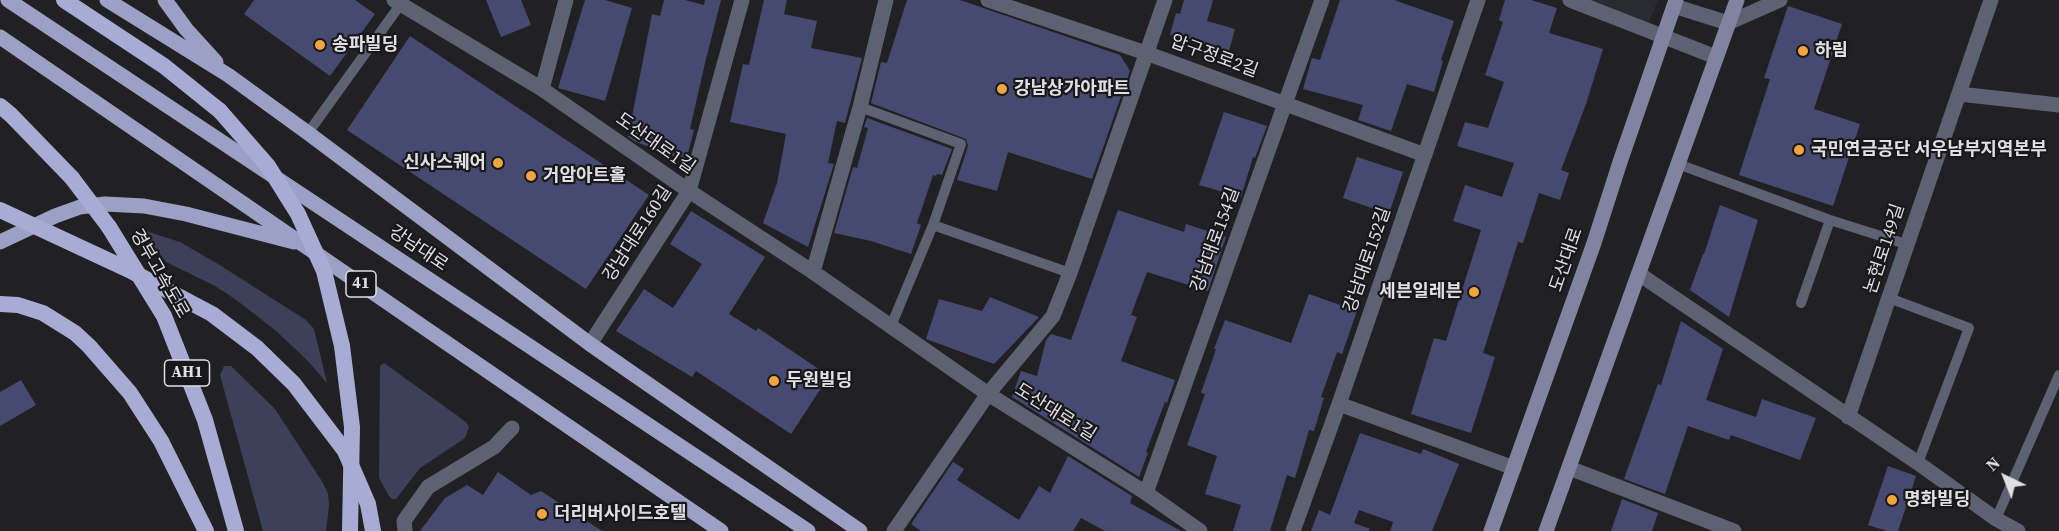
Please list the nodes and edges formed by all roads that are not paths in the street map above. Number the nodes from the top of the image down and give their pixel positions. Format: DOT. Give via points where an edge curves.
graph roads {
  1 [pos="8,0"];
  2 [pos="64,0"];
  3 [pos="107,0"];
  4 [pos="165,0"];
  5 [pos="566,0"];
  6 [pos="742,0"];
  7 [pos="886,0"];
  8 [pos="988,0"];
  9 [pos="1165,0"];
  10 [pos="1322,0"];
  11 [pos="1478,0"];
  12 [pos="1570,0"];
  13 [pos="1737,0"];
  14 [pos="1780,0"];
  15 [pos="1991,0"];
  16 [pos="397,2"];
  17 [pos="1675,3"];
  18 [pos="1728,23"];
  19 [pos="0,37"];
  20 [pos="1664,37"];
  21 [pos="1146,53"];
  22 [pos="1716,57"];
  23 [pos="228,75"];
  24 [pos="542,89"];
  25 [pos="1959,94"];
  26 [pos="1286,104"];
  27 [pos="2059,105"];
  28 [pos="0,106"];
  29 [pos="860,107"];
  30 [pos="308,133"];
  31 [pos="1425,155"];
  32 [pos="1678,164"];
  33 [pos="689,191"];
  34 [pos="0,210"];
  35 [pos="1830,220"];
  36 [pos="933,225"];
  37 [pos="0,242"];
  38 [pos="1906,244"];
  39 [pos="304,245"];
  40 [pos="813,272"];
  41 [pos="1070,273"];
  42 [pos="1639,274"];
  43 [pos="1889,298"];
  44 [pos="1801,303"];
  45 [pos="0,304"];
  46 [pos="891,326"];
  47 [pos="590,344"];
  48 [pos="2059,375"];
  49 [pos="988,394"];
  50 [pos="1339,404"];
  51 [pos="1848,417"];
  52 [pos="512,428"];
  53 [pos="1918,463"];
  54 [pos="1514,468"];
  55 [pos="1569,468"];
  56 [pos="1146,493"];
  57 [pos="1992,525"];
  58 [pos="206,531"];
  59 [pos="236,531"];
  60 [pos="350,531"];
  61 [pos="373,531"];
  62 [pos="405,531"];
  63 [pos="721,531"];
  64 [pos="808,531"];
  65 [pos="861,531"];
  66 [pos="894,531"];
  67 [pos="1200,531"];
  68 [pos="1293,531"];
  69 [pos="1491,531"];
  70 [pos="1546,531"];
  71 [pos="1734,531"];
  72 [pos="2018,531"];
  1 -- 64 [label="main road, 강남대로"];
  2 -- 60 [label="highway, bridge" via="164,66 220,111 268,166 298,214 324,271 342,346 352,427"];
  3 -- 23 [label="main road"];
  4 -- 23 [label="main road" via="186,30"];
  5 -- 24 [label="street"];
  6 -- 33 [label="street, 강남대로160길"];
  7 -- 29 [label="street"];
  8 -- 21 [label="street, 압구정로2길"];
  9 -- 21 [label="street"];
  10 -- 26 [label="street, 강남대로154길"];
  11 -- 31 [label="street, 강남대로152길"];
  12 -- 20 [label="street"];
  13 -- 18 [label="main road"];
  14 -- 18 [label="street"];
  15 -- 25 [label="street, 논현로149길"];
  16 -- 24 [label="street, 도산대로1길"];
  16 -- 30 [label="lane"];
  17 -- 18 [label="street"];
  17 -- 20 [label="main road, 도산대로"];
  18 -- 22 [label="main road"];
  19 -- 39 [label="main road, 41"];
  20 -- 22 [label="street"];
  20 -- 54 [label="main road, 도산대로"];
  21 -- 26 [label="street, 압구정로2길"];
  21 -- 41 [label="street"];
  22 -- 32 [label="main road"];
  23 -- 30 [label="main road"];
  24 -- 33 [label="street, 도산대로1길"];
  25 -- 27 [label="street"];
  25 -- 38 [label="street, 논현로149길"];
  26 -- 31 [label="street, 압구정로2길"];
  26 -- 56 [label="street, 강남대로154길"];
  28 -- 59 [label="highway, 경부고속도로 / AH1, bridge" via="72,178 109,226 164,316 205,420"];
  29 -- 36 [label="lane" via="961,144"];
  29 -- 40 [label="street"];
  30 -- 47 [label="main road"];
  31 -- 50 [label="street, 강남대로152길"];
  32 -- 35 [label="lane"];
  32 -- 42 [label="main road"];
  33 -- 40 [label="street, 도산대로1길"];
  33 -- 47 [label="street, 강남대로160길"];
  34 -- 61 [label="highway, bridge" via="212,314 257,348 294,384 345,451 368,504"];
  35 -- 38 [label="lane"];
  35 -- 44 [label="lane"];
  36 -- 41 [label="lane"];
  36 -- 46 [label="lane"];
  37 -- 39 [label="main road" via="55,216 105,204 175,212"];
  38 -- 43 [label="street, 논현로149길"];
  39 -- 63 [label="main road, 41"];
  40 -- 46 [label="street, 도산대로1길"];
  41 -- 49 [label="street" via="1053,316"];
  42 -- 51 [label="street"];
  42 -- 55 [label="main road"];
  43 -- 51 [label="street, 논현로149길"];
  43 -- 53 [label="lane" via="1969,328"];
  45 -- 58 [label="highway" via="43,313 89,346 130,393 161,441"];
  46 -- 49 [label="street, 도산대로1길"];
  47 -- 65 [label="main road"];
  48 -- 57 [label="lane"];
  49 -- 56 [label="street, 도산대로1길"];
  49 -- 66 [label="street"];
  50 -- 54 [label="street"];
  50 -- 68 [label="street, 강남대로152길"];
  51 -- 53 [label="street"];
  52 -- 62 [label="street" via="494,447 428,487 404,521"];
  53 -- 57 [label="street"];
  54 -- 69 [label="main road, 도산대로"];
  55 -- 70 [label="main road"];
  55 -- 71 [label="street"];
  56 -- 67 [label="street, 도산대로1길"];
  57 -- 72 [label="street"];
}
